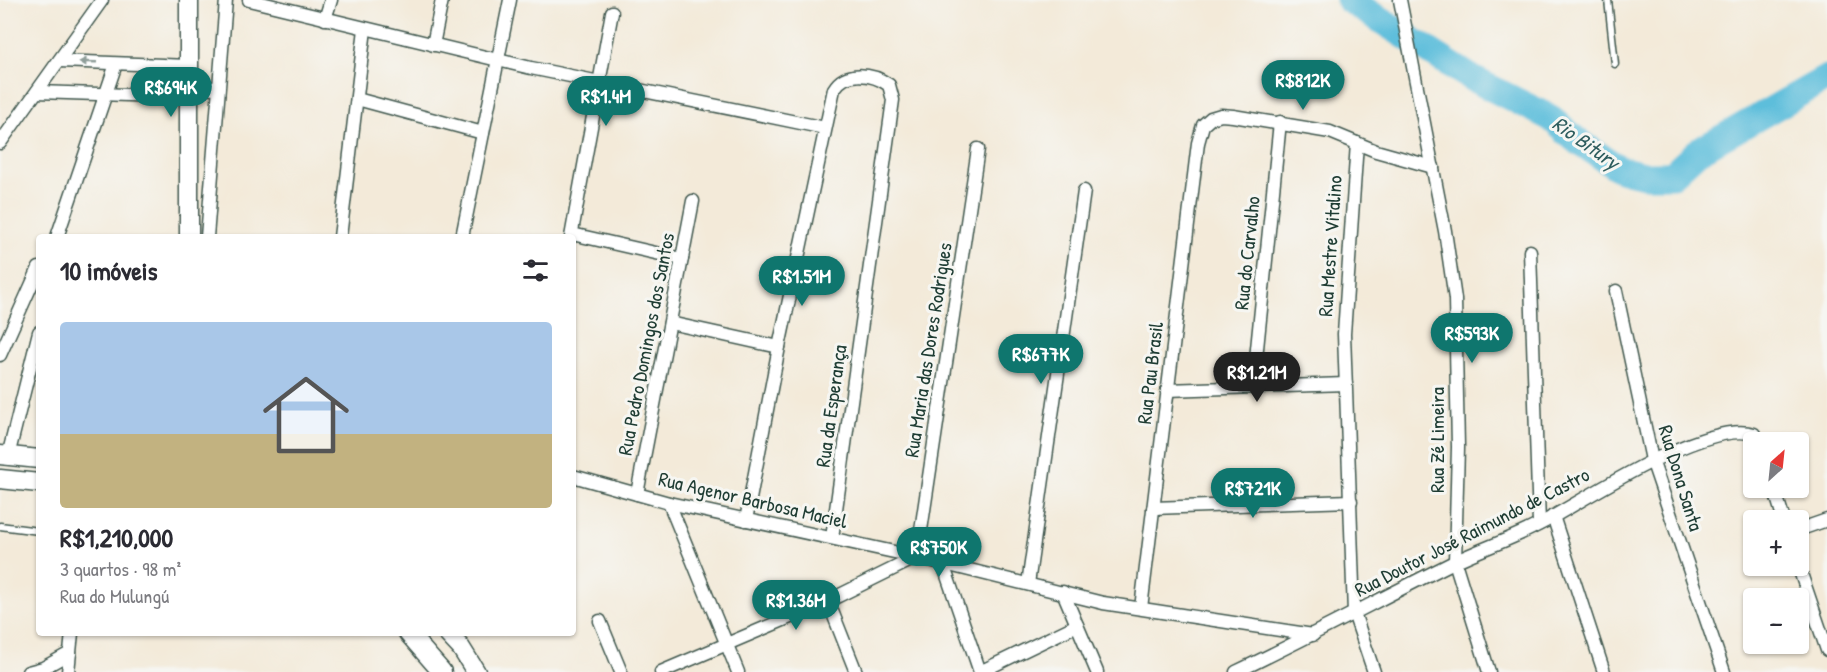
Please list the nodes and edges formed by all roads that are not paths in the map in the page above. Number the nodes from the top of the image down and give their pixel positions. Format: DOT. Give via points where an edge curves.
graph roads {
  1 [pos="102,0"];
  2 [pos="189,0"];
  3 [pos="226,0"];
  4 [pos="249,0"];
  5 [pos="331,0"];
  6 [pos="442,0"];
  7 [pos="510,0"];
  8 [pos="1400,0"];
  9 [pos="1608,0"];
  10 [pos="612,12"];
  11 [pos="325,19"];
  12 [pos="365,29"];
  13 [pos="433,45"];
  14 [pos="498,60"];
  15 [pos="60,61"];
  16 [pos="117,64"];
  17 [pos="1615,64"];
  18 [pos="189,66"];
  19 [pos="598,80"];
  20 [pos="218,88"];
  21 [pos="37,92"];
  22 [pos="189,92"];
  23 [pos="107,94"];
  24 [pos="357,99"];
  25 [pos="1280,122"];
  26 [pos="825,128"];
  27 [pos="483,133"];
  28 [pos="0,143"];
  29 [pos="1357,143"];
  30 [pos="978,149"];
  31 [pos="1433,167"];
  32 [pos="1084,191"];
  33 [pos="693,201"];
  34 [pos="58,234"];
  35 [pos="189,234"];
  36 [pos="207,234"];
  37 [pos="340,234"];
  38 [pos="463,234"];
  39 [pos="572,234"];
  40 [pos="576,236"];
  41 [pos="1530,251"];
  42 [pos="682,259"];
  43 [pos="36,275"];
  44 [pos="1616,291"];
  45 [pos="670,323"];
  46 [pos="36,344"];
  47 [pos="779,347"];
  48 [pos="0,355"];
  49 [pos="1346,384"];
  50 [pos="1253,388"];
  51 [pos="1167,390"];
  52 [pos="0,431"];
  53 [pos="1746,432"];
  54 [pos="13,435"];
  55 [pos="4,455"];
  56 [pos="36,459"];
  57 [pos="1652,460"];
  58 [pos="576,477"];
  59 [pos="0,479"];
  60 [pos="36,483"];
  61 [pos="637,494"];
  62 [pos="1351,501"];
  63 [pos="669,502"];
  64 [pos="1153,508"];
  65 [pos="1553,516"];
  66 [pos="746,520"];
  67 [pos="1827,520"];
  68 [pos="1539,525"];
  69 [pos="0,526"];
  70 [pos="1809,526"];
  71 [pos="36,531"];
  72 [pos="832,538"];
  73 [pos="917,557"];
  74 [pos="1455,562"];
  75 [pos="944,564"];
  76 [pos="1802,576"];
  77 [pos="1028,584"];
  78 [pos="1063,592"];
  79 [pos="828,601"];
  80 [pos="1141,608"];
  81 [pos="1354,613"];
  82 [pos="600,621"];
  83 [pos="1077,625"];
  84 [pos="1313,634"];
  85 [pos="72,636"];
  86 [pos="411,636"];
  87 [pos="450,636"];
  88 [pos="727,644"];
  89 [pos="1827,650"];
  90 [pos="70,653"];
  91 [pos="1251,669"];
  92 [pos="28,672"];
  93 [pos="68,672"];
  94 [pos="442,672"];
  95 [pos="476,672"];
  96 [pos="621,672"];
  97 [pos="661,672"];
  98 [pos="738,672"];
  99 [pos="856,672"];
  100 [pos="980,672"];
  101 [pos="1097,672"];
  102 [pos="1236,672"];
  103 [pos="1374,672"];
  104 [pos="1489,672"];
  105 [pos="1604,672"];
  106 [pos="1724,672"];
  1 -- 15 [label="street"];
  2 -- 18 [label="main road"];
  3 -- 20 [label="street"];
  4 -- 11 [label="street"];
  5 -- 11 [label="street"];
  6 -- 13 [label="street"];
  7 -- 14 [label="street"];
  8 -- 31 [label="street, Rua Zé Limeira"];
  9 -- 17 [label="lane"];
  10 -- 19 [label="street"];
  11 -- 12 [label="street"];
  12 -- 13 [label="street"];
  12 -- 24 [label="street"];
  13 -- 14 [label="street"];
  14 -- 19 [label="street"];
  14 -- 27 [label="street"];
  16 -- 15 [label="street, one-way"];
  15 -- 21 [label="street"];
  16 -- 18 [label="street"];
  16 -- 23 [label="street"];
  18 -- 22 [label="main road"];
  19 -- 26 [label="street"];
  19 -- 39 [label="street"];
  20 -- 22 [label="street"];
  20 -- 36 [label="street"];
  21 -- 23 [label="street"];
  21 -- 28 [label="street"];
  22 -- 23 [label="street"];
  22 -- 35 [label="main road"];
  23 -- 34 [label="street"];
  24 -- 27 [label="street"];
  24 -- 37 [label="street"];
  25 -- 29 [label="street" via="1330,132"];
  25 -- 50 [label="street, Rua do Carvalho"];
  25 -- 51 [label="street, Rua Pau Brasil" via="1221,115 1203,125"];
  26 -- 47 [label="street"];
  26 -- 72 [label="street, Rua da Esperança" via="839,80 849,76 876,78 889,85 893,100"];
  27 -- 38 [label="street"];
  29 -- 31 [label="street"];
  29 -- 49 [label="street, Rua Mestre Vitalino" via="1344,334"];
  30 -- 73 [label="street, Rua Maria das Dores Rodrigues"];
  31 -- 74 [label="street, Rua Zé Limeira" via="1452,269 1456,321"];
  32 -- 77 [label="street"];
  33 -- 42 [label="street, Rua Pedro Domingos dos Santos"];
  40 -- 42 [label="street"];
  41 -- 68 [label="street"];
  42 -- 45 [label="street, Rua Pedro Domingos dos Santos"];
  43 -- 48 [label="street"];
  44 -- 57 [label="street, Rua Dona Santa"];
  45 -- 47 [label="street"];
  45 -- 61 [label="street, Rua Pedro Domingos dos Santos"];
  46 -- 54 [label="street"];
  47 -- 66 [label="street"];
  49 -- 50 [label="street"];
  49 -- 62 [label="street, Rua Mestre Vitalino"];
  50 -- 51 [label="street"];
  51 -- 64 [label="street, Rua Pau Brasil"];
  52 -- 54 [label="street"];
  53 -- 57 [label="street, Rua Doutor José Raimundo de Castro" via="1728,432"];
  54 -- 55 [label="street"];
  55 -- 56 [label="main road"];
  57 -- 65 [label="street, Rua Doutor José Raimundo de Castro"];
  57 -- 106 [label="street, Rua Dona Santa"];
  58 -- 61 [label="street, Rua Agenor Barbosa Maciel"];
  59 -- 60 [label="main road"];
  61 -- 63 [label="street, Rua Agenor Barbosa Maciel"];
  62 -- 64 [label="street"];
  62 -- 81 [label="street, Rua Mestre Vitalino"];
  63 -- 66 [label="street, Rua Agenor Barbosa Maciel"];
  63 -- 88 [label="street"];
  64 -- 80 [label="street, Rua Pau Brasil"];
  65 -- 68 [label="street, Rua Doutor José Raimundo de Castro"];
  65 -- 105 [label="street"];
  66 -- 72 [label="street, Rua Agenor Barbosa Maciel"];
  67 -- 70 [label="street"];
  68 -- 74 [label="street, Rua Doutor José Raimundo de Castro"];
  69 -- 71 [label="lane"];
  72 -- 73 [label="street, Rua Agenor Barbosa Maciel"];
  73 -- 75 [label="street, Rua Agenor Barbosa Maciel"];
  73 -- 79 [label="street"];
  74 -- 81 [label="street, Rua Doutor José Raimundo de Castro"];
  74 -- 104 [label="street, Rua Zé Limeira"];
  75 -- 77 [label="street, Rua Agenor Barbosa Maciel"];
  75 -- 100 [label="street"];
  76 -- 89 [label="street"];
  77 -- 78 [label="street, Rua Agenor Barbosa Maciel"];
  78 -- 80 [label="street, Rua Agenor Barbosa Maciel"];
  78 -- 83 [label="street"];
  79 -- 88 [label="street"];
  79 -- 99 [label="street"];
  80 -- 84 [label="street, Rua Agenor Barbosa Maciel"];
  81 -- 84 [label="street, Rua Doutor José Raimundo de Castro"];
  81 -- 103 [label="street, Rua Mestre Vitalino"];
  82 -- 96 [label="street"];
  83 -- 100 [label="street"];
  83 -- 101 [label="street"];
  84 -- 91 [label="street, Rua Doutor José Raimundo de Castro"];
  85 -- 90 [label="street"];
  86 -- 94 [label="main road"];
  87 -- 95 [label="main road"];
  88 -- 97 [label="street"];
  88 -- 98 [label="street"];
  90 -- 92 [label="street"];
  90 -- 93 [label="street"];
  91 -- 102 [label="street, Rua Doutor José Raimundo de Castro"];
}
